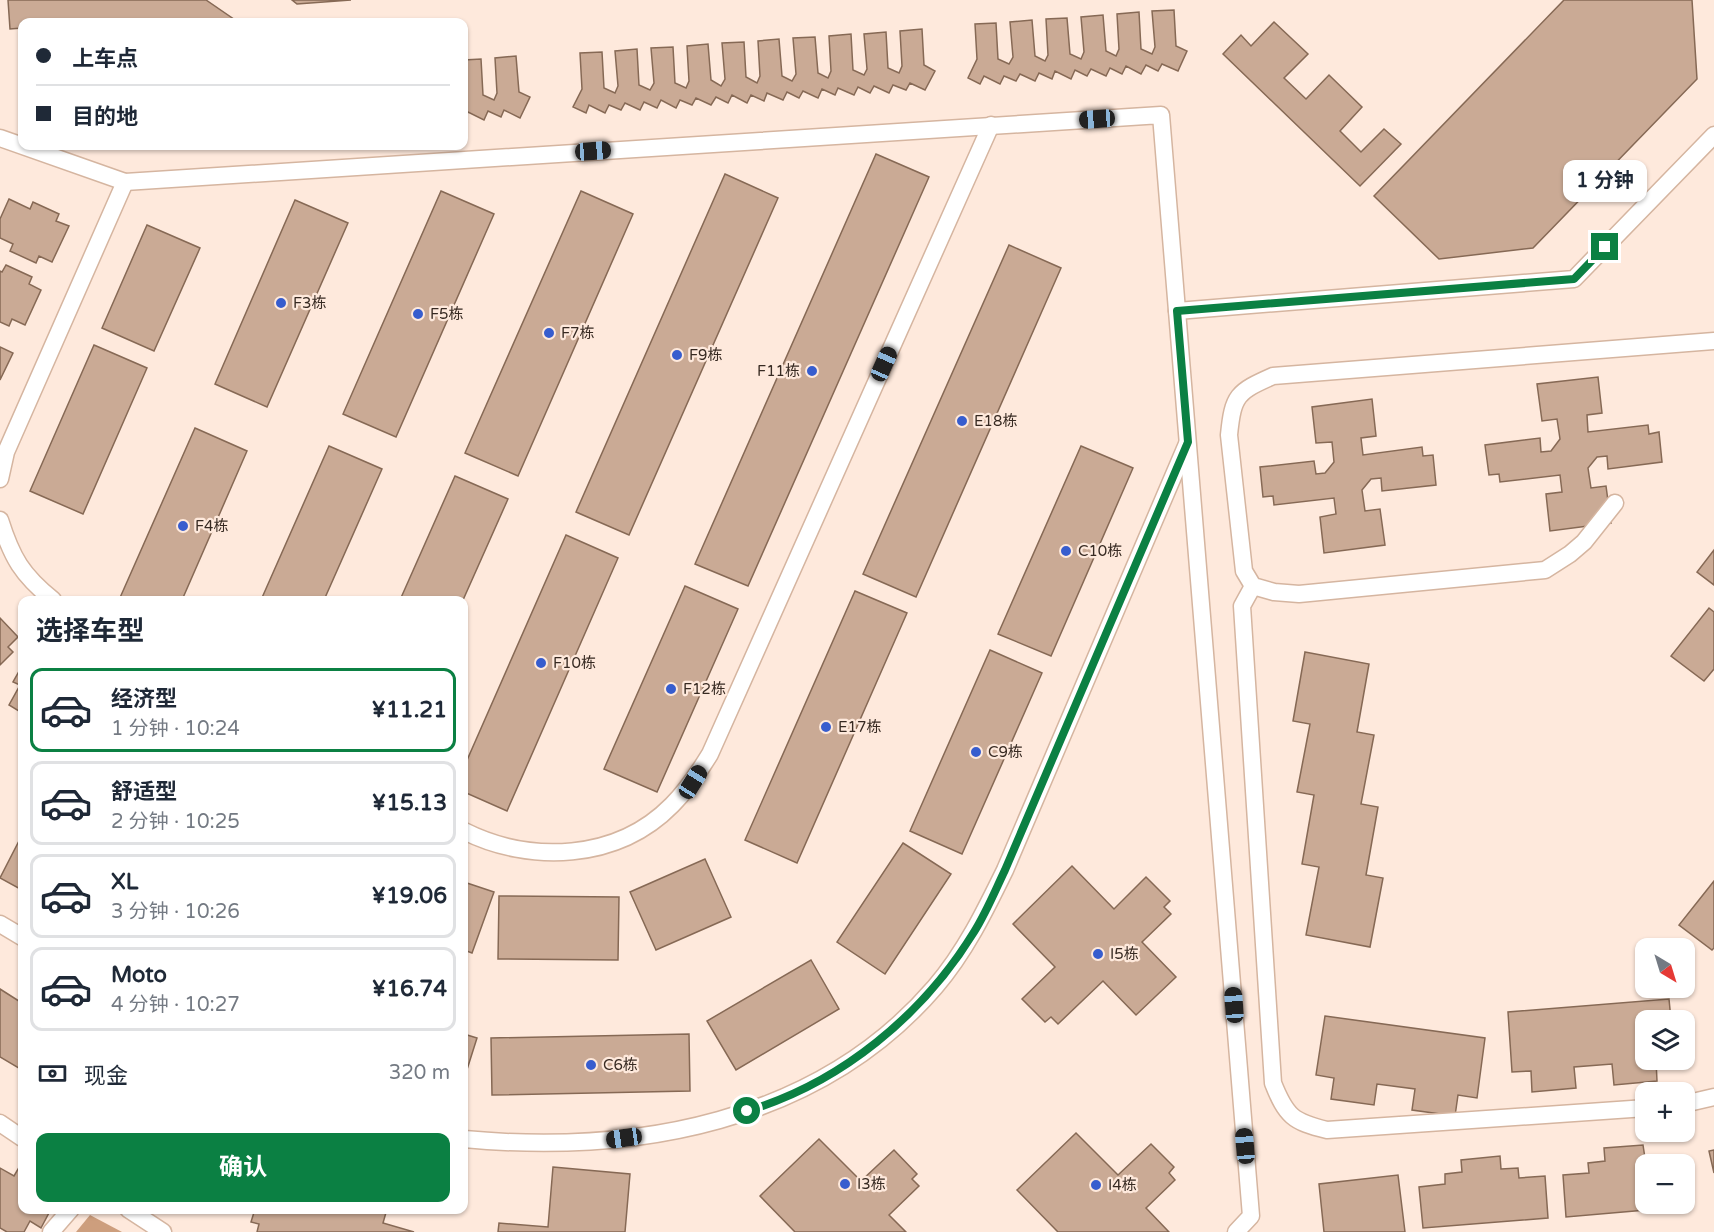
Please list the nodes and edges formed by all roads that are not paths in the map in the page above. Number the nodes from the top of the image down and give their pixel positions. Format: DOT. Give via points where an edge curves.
graph roads {
  1 [pos="991,125"];
  2 [pos="1714,135"];
  3 [pos="0,138"];
  4 [pos="18,144"];
  5 [pos="34,150"];
  6 [pos="125,182"];
  7 [pos="1177,311"];
  8 [pos="1714,341"];
  9 [pos="1188,442"];
  10 [pos="0,479"];
  11 [pos="1615,503"];
  12 [pos="0,520"];
  13 [pos="1253,586"];
  14 [pos="48,596"];
  15 [pos="468,833"];
  16 [pos="0,924"];
  17 [pos="18,935"];
  18 [pos="1714,1096"];
  19 [pos="1695,1101"];
  20 [pos="1635,1109"];
  21 [pos="0,1123"];
  22 [pos="18,1135"];
  23 [pos="468,1139"];
  24 [pos="67,1214"];
  25 [pos="136,1214"];
  26 [pos="51,1232"];
  27 [pos="163,1232"];
  28 [pos="1236,1232"];
  1 -- 6 [label="lane"];
  1 -- 7 [label="lane" via="1161,115"];
  1 -- 15 [label="lane" via="710,754 693,782 644,827 583,850 550,854 517,850"];
  2 -- 7 [label="lane" via="1574,279"];
  3 -- 4 [label="lane"];
  5 -- 6 [label="lane"];
  6 -- 10 [label="lane" via="6,452"];
  7 -- 9 [label="lane"];
  8 -- 13 [label="lane" via="1274,376 1252,385 1236,398 1229,435 1244,571"];
  9 -- 23 [label="lane" via="975,932 935,987 887,1035 831,1075 769,1104 704,1124 608,1141 521,1143"];
  9 -- 28 [label="lane" via="1251,1216"];
  11 -- 13 [label="lane" via="1584,542 1545,570 1299,594"];
  12 -- 14 [label="lane" via="22,573"];
  13 -- 20 [label="lane" via="1242,606 1273,1083 1288,1113 1304,1125 1327,1130"];
  16 -- 17 [label="lane"];
  18 -- 19 [label="lane"];
  21 -- 22 [label="lane"];
  24 -- 26 [label="lane"];
  25 -- 27 [label="lane"];
}
